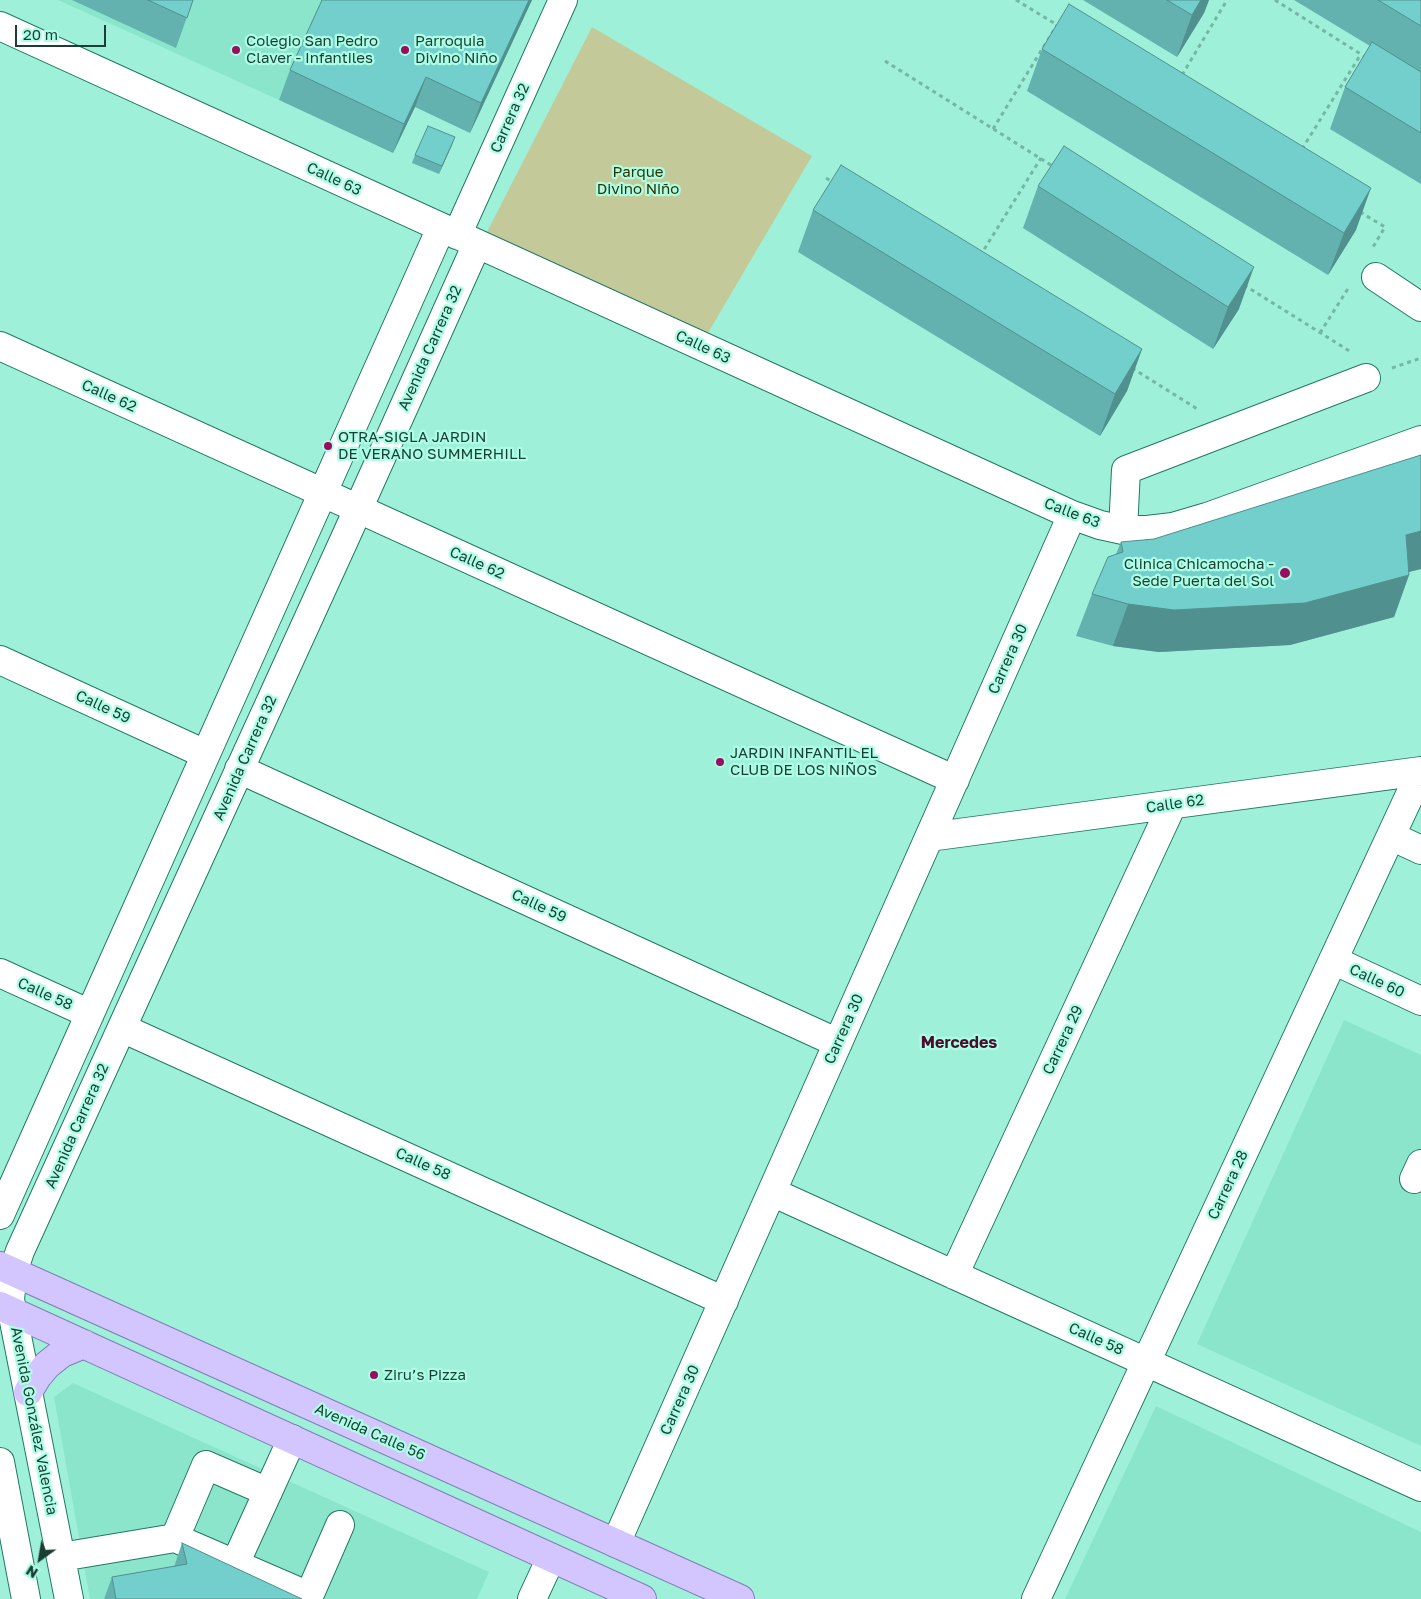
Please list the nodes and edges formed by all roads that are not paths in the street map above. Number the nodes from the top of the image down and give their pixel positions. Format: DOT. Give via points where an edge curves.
graph roads {
  1 [pos="563,0"];
  2 [pos="0,26"];
  3 [pos="458,236"];
  4 [pos="1373,264"];
  5 [pos="1421,306"];
  6 [pos="0,346"];
  7 [pos="1366,378"];
  8 [pos="1419,443"];
  9 [pos="322,493"];
  10 [pos="358,509"];
  11 [pos="1072,516"];
  12 [pos="1123,530"];
  13 [pos="0,660"];
  14 [pos="205,754"];
  15 [pos="239,769"];
  16 [pos="1421,771"];
  17 [pos="955,780"];
  18 [pos="1172,804"];
  19 [pos="1391,836"];
  20 [pos="929,837"];
  21 [pos="1421,850"];
  22 [pos="1333,960"];
  23 [pos="0,973"];
  24 [pos="1421,1002"];
  25 [pos="90,1014"];
  26 [pos="122,1028"];
  27 [pos="838,1043"];
  28 [pos="772,1192"];
  29 [pos="0,1215"];
  30 [pos="7,1269"];
  31 [pos="954,1275"];
  32 [pos="724,1301"];
  33 [pos="6,1308"];
  34 [pos="84,1344"];
  35 [pos="1146,1362"];
  36 [pos="28,1392"];
  37 [pos="292,1439"];
  38 [pos="0,1462"];
  39 [pos="1421,1487"];
  40 [pos="268,1492"];
  41 [pos="340,1525"];
  42 [pos="175,1538"];
  43 [pos="616,1543"];
  44 [pos="61,1558"];
  45 [pos="551,1558"];
  46 [pos="235,1564"];
  47 [pos="26,1599"];
  48 [pos="69,1599"];
  49 [pos="532,1599"];
  50 [pos="642,1599"];
  51 [pos="740,1599"];
  52 [pos="1036,1599"];
  1 -- 3 [label="street, Carrera 32"];
  2 -- 3 [label="street, Calle 63"];
  3 -- 9 [label="street"];
  3 -- 10 [label="street, Avenida Carrera 32"];
  3 -- 11 [label="street, Calle 63"];
  4 -- 5 [label="street"];
  6 -- 9 [label="street, Calle 62"];
  7 -- 12 [label="street" via="1126,470"];
  8 -- 12 [label="street, Calle 63" via="1208,517 1173,527"];
  9 -- 10 [label="street, Calle 62"];
  9 -- 14 [label="street"];
  10 -- 15 [label="street, Avenida Carrera 32"];
  10 -- 17 [label="street, Calle 62"];
  11 -- 12 [label="street, Calle 63"];
  11 -- 17 [label="street, Carrera 30"];
  13 -- 14 [label="street, Calle 59"];
  14 -- 25 [label="street"];
  15 -- 26 [label="street, Avenida Carrera 32"];
  15 -- 27 [label="street, Calle 59"];
  16 -- 18 [label="street, Calle 62"];
  16 -- 19 [label="street, Carrera 28"];
  17 -- 20 [label="street, Carrera 30"];
  18 -- 20 [label="street, Calle 62"];
  18 -- 31 [label="street, Carrera 29"];
  19 -- 21 [label="street"];
  19 -- 22 [label="street, Carrera 28"];
  20 -- 27 [label="street, Carrera 30"];
  22 -- 24 [label="street, Calle 60"];
  22 -- 35 [label="street, Carrera 28"];
  23 -- 25 [label="street, Calle 58"];
  25 -- 29 [label="street"];
  26 -- 30 [label="street, Avenida Carrera 32" via="20,1251"];
  26 -- 32 [label="street, Calle 58"];
  27 -- 28 [label="street, Carrera 30"];
  28 -- 31 [label="street, Calle 58"];
  28 -- 32 [label="street, Carrera 30"];
  30 -- 33 [label="street, Avenida González Valencia" via="10,1299"];
  30 -- 43 [label="main road, Avenida Calle 56"];
  31 -- 35 [label="street, Calle 58"];
  32 -- 43 [label="street, Carrera 30"];
  33 -- 34 [label="main road"];
  33 -- 36 [label="street, Avenida González Valencia"];
  34 -- 36 [label="main road" via="62,1353 47,1365"];
  34 -- 37 [label="main road"];
  35 -- 39 [label="street, Calle 58"];
  35 -- 52 [label="street, Carrera 28"];
  36 -- 44 [label="street, Avenida González Valencia"];
  37 -- 40 [label="street"];
  37 -- 45 [label="main road"];
  38 -- 47 [label="street"];
  40 -- 42 [label="street" via="206,1465"];
  40 -- 46 [label="street"];
  41 -- 46 [label="street" via="309,1596"];
  42 -- 44 [label="street"];
  42 -- 46 [label="street"];
  43 -- 51 [label="main road, Avenida Calle 56"];
  44 -- 48 [label="street, Avenida González Valencia"];
  45 -- 49 [label="street"];
  45 -- 50 [label="main road"];
}
